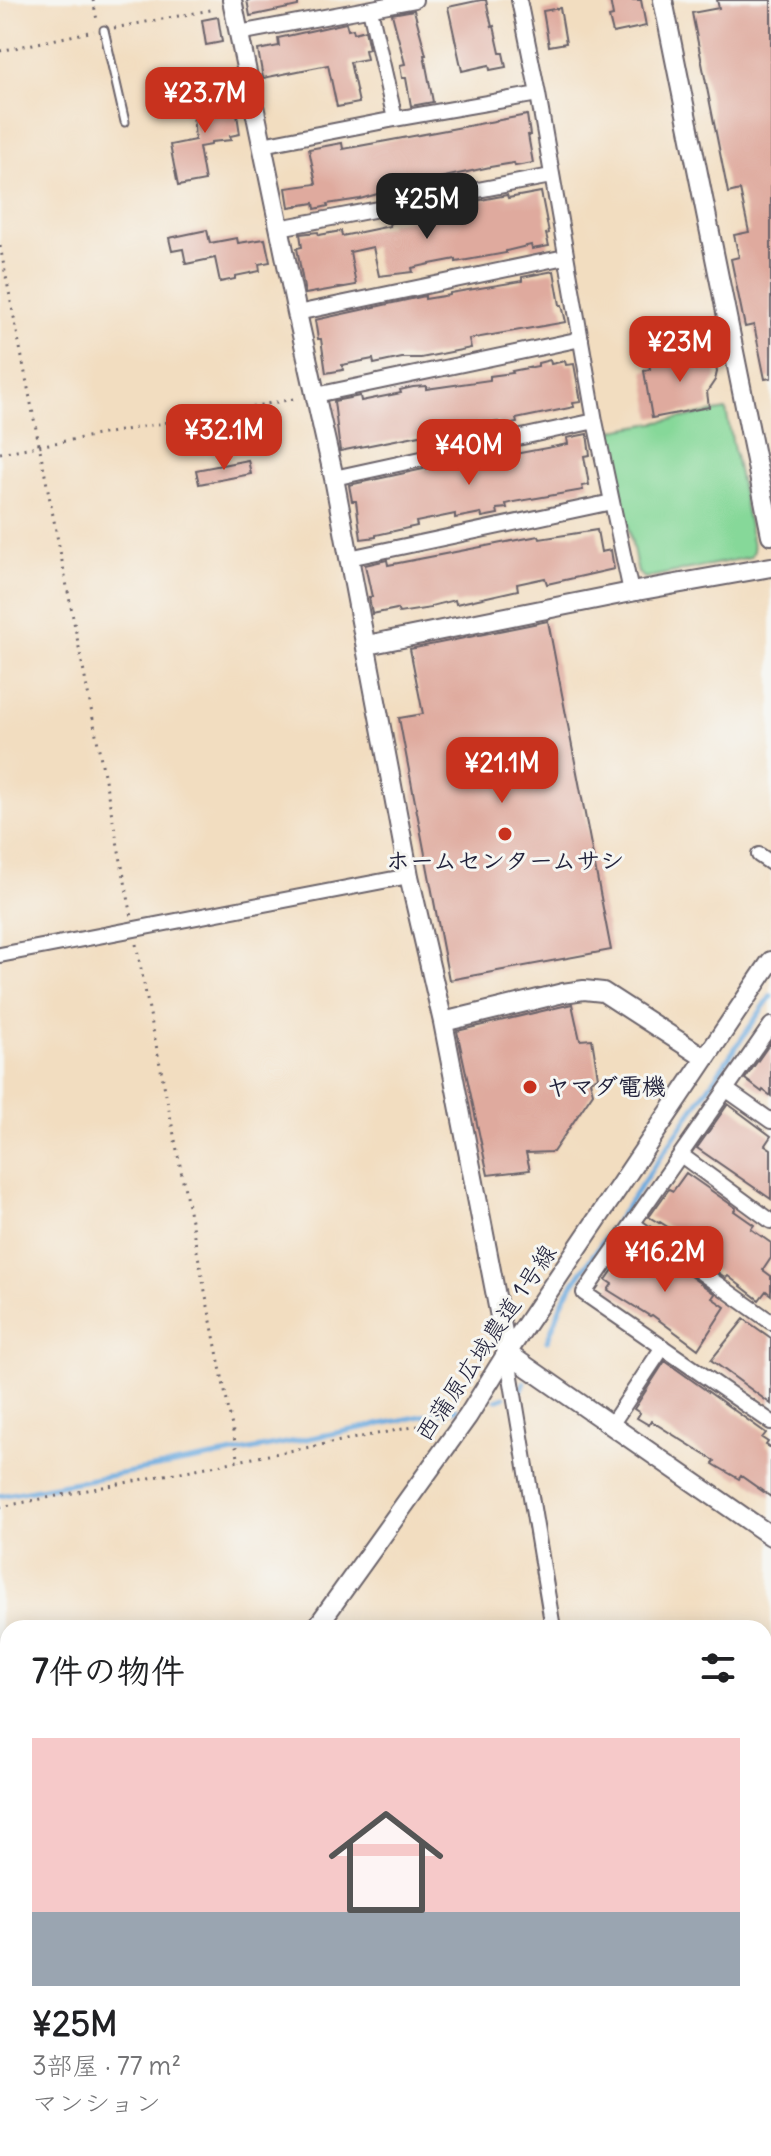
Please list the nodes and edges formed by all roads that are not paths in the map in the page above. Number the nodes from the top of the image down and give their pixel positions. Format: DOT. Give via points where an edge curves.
graph roads {
  1 [pos="232,0"];
  2 [pos="415,0"];
  3 [pos="519,0"];
  4 [pos="663,0"];
  5 [pos="370,9"];
  6 [pos="104,30"];
  7 [pos="239,33"];
  8 [pos="538,94"];
  9 [pos="395,119"];
  10 [pos="125,122"];
  11 [pos="262,145"];
  12 [pos="551,176"];
  13 [pos="279,228"];
  14 [pos="565,257"];
  15 [pos="297,313"];
  16 [pos="581,339"];
  17 [pos="316,395"];
  18 [pos="595,421"];
  19 [pos="334,478"];
  20 [pos="612,502"];
  21 [pos="771,535"];
  22 [pos="349,558"];
  23 [pos="771,567"];
  24 [pos="631,592"];
  25 [pos="367,645"];
  26 [pos="409,876"];
  27 [pos="0,955"];
  28 [pos="771,961"];
  29 [pos="443,1022"];
  30 [pos="771,1025"];
  31 [pos="705,1058"];
  32 [pos="727,1090"];
  33 [pos="771,1121"];
  34 [pos="681,1155"];
  35 [pos="771,1221"];
  36 [pos="633,1224"];
  37 [pos="771,1322"];
  38 [pos="663,1347"];
  39 [pos="507,1353"];
  40 [pos="771,1422"];
  41 [pos="611,1425"];
  42 [pos="771,1536"];
  43 [pos="322,1620"];
  44 [pos="552,1620"];
  1 -- 7 [label="street"];
  2 -- 5 [label="street"];
  3 -- 8 [label="street"];
  4 -- 21 [label="street"];
  5 -- 7 [label="street"];
  5 -- 9 [label="street"];
  6 -- 10 [label="lane"];
  7 -- 11 [label="street"];
  8 -- 9 [label="street"];
  8 -- 12 [label="street"];
  9 -- 11 [label="street"];
  11 -- 13 [label="street"];
  12 -- 13 [label="street"];
  12 -- 14 [label="street"];
  13 -- 15 [label="street"];
  14 -- 15 [label="street"];
  14 -- 16 [label="street"];
  15 -- 17 [label="street"];
  16 -- 17 [label="street"];
  16 -- 18 [label="street"];
  17 -- 19 [label="street"];
  18 -- 19 [label="street"];
  18 -- 20 [label="street"];
  19 -- 22 [label="street"];
  20 -- 22 [label="street"];
  20 -- 24 [label="street"];
  22 -- 25 [label="street"];
  23 -- 24 [label="street"];
  24 -- 25 [label="street"];
  25 -- 26 [label="street"];
  26 -- 27 [label="street"];
  26 -- 29 [label="street"];
  28 -- 31 [label="street, 西蒲原広域農道 1号線"];
  29 -- 31 [label="street" via="563,993 603,992"];
  29 -- 39 [label="street"];
  30 -- 32 [label="street"];
  31 -- 39 [label="street, 西蒲原広域農道 1号線"];
  32 -- 33 [label="street"];
  32 -- 34 [label="street"];
  34 -- 35 [label="street"];
  34 -- 36 [label="street"];
  36 -- 37 [label="street"];
  36 -- 38 [label="street" via="584,1293"];
  38 -- 40 [label="street"];
  38 -- 41 [label="street"];
  39 -- 41 [label="street"];
  39 -- 43 [label="street, 西蒲原広域農道 1号線"];
  39 -- 44 [label="street"];
  41 -- 42 [label="street"];
}
